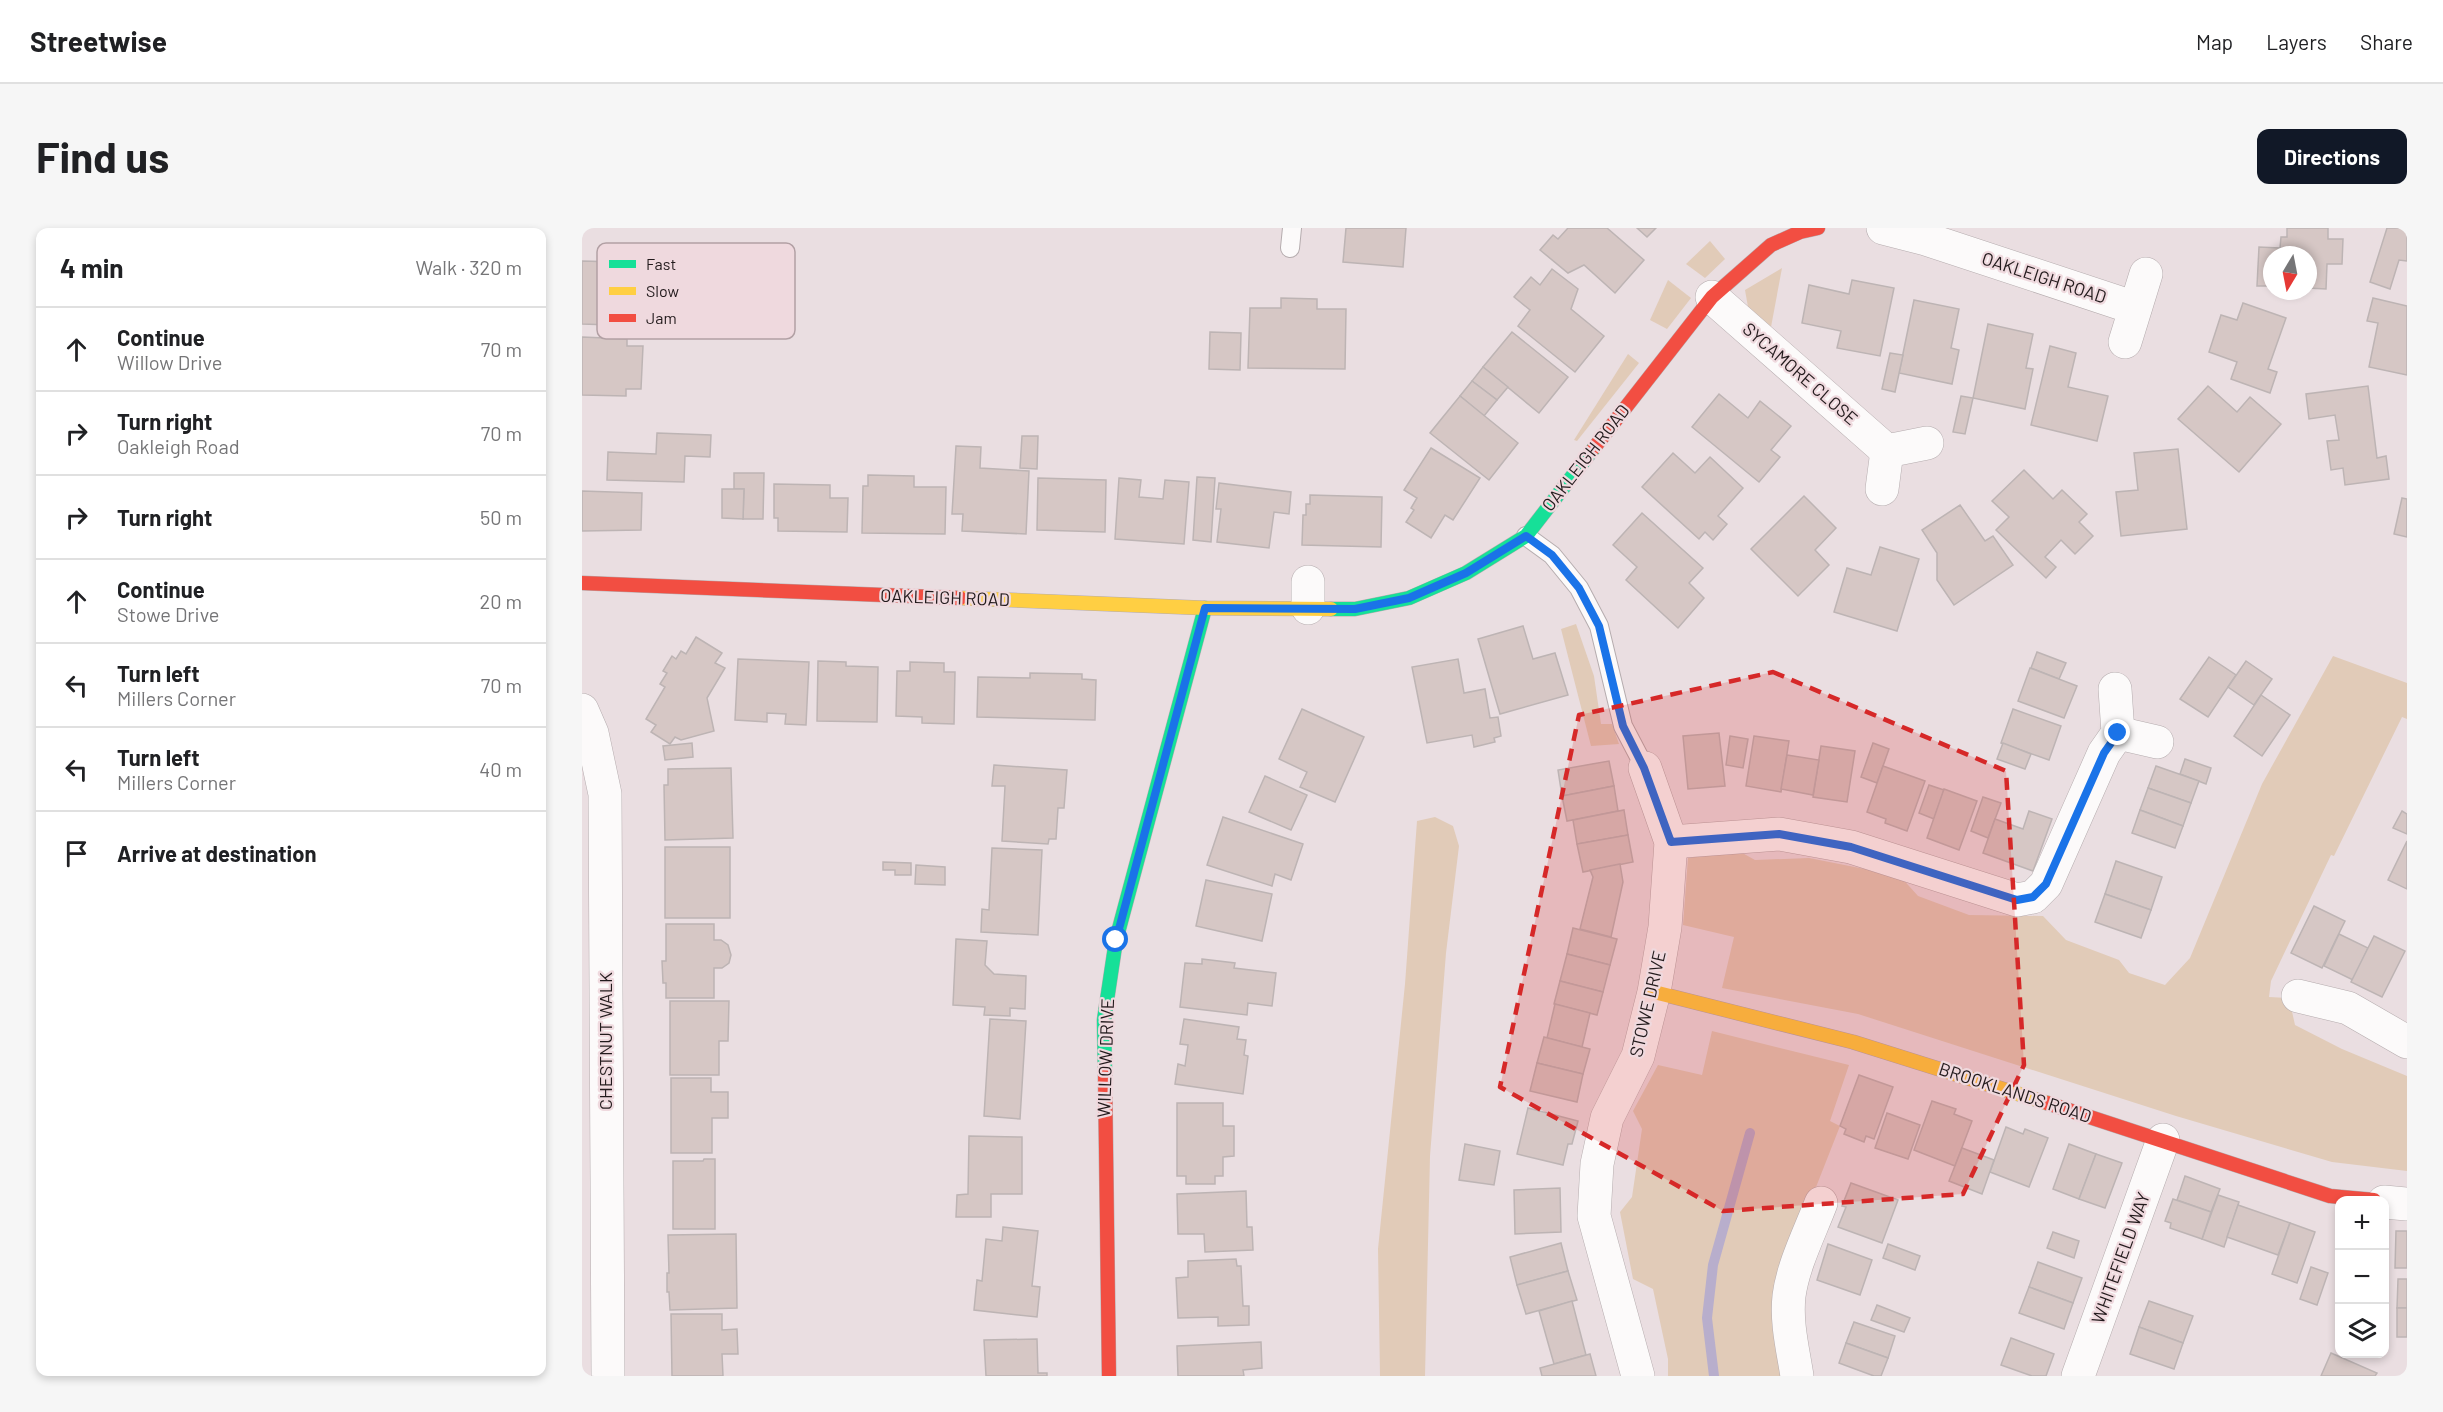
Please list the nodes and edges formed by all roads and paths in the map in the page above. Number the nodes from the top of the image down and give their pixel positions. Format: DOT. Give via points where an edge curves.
graph roads {
  1 [pos="1292,228"];
  2 [pos="1818,228"];
  3 [pos="1883,228"];
  4 [pos="1290,248"];
  5 [pos="2146,274"];
  6 [pos="1712,297"];
  7 [pos="2135,308"];
  8 [pos="2124,342"];
  9 [pos="1927,443"];
  10 [pos="1887,451"];
  11 [pos="1882,489"];
  12 [pos="1526,536"];
  13 [pos="582,583"];
  14 [pos="1205,608"];
  15 [pos="2115,689"];
  16 [pos="582,710"];
  17 [pos="2118,733"];
  18 [pos="2157,741"];
  19 [pos="1644,768"];
  20 [pos="1671,842"];
  21 [pos="1654,992"];
  22 [pos="2298,996"];
  23 [pos="2407,1042"];
  24 [pos="2163,1140"];
  25 [pos="2335,1196"];
  26 [pos="2389,1202"];
  27 [pos="1821,1203"];
  28 [pos="2407,1204"];
  29 [pos="608,1376"];
  30 [pos="1109,1376"];
  31 [pos="1638,1376"];
  32 [pos="1797,1376"];
  33 [pos="2078,1376"];
  1 -- 4 [label="lane"];
  2 -- 6 [label="street, OAKLEIGH ROAD" via="1771,245"];
  3 -- 7 [label="street, OAKLEIGH ROAD" via="1926,238"];
  5 -- 7 [label="street"];
  6 -- 10 [label="street, SYCAMORE CLOSE"];
  6 -- 12 [label="street, OAKLEIGH ROAD"];
  7 -- 8 [label="street"];
  9 -- 10 [label="street"];
  10 -- 11 [label="street"];
  12 -- 14 [label="street, OAKLEIGH ROAD" via="1466,573 1409,598 1355,609 1308,595"];
  12 -- 19 [label="lane" via="1552,555 1579,588 1599,626 1623,726"];
  13 -- 14 [label="street, OAKLEIGH ROAD"];
  14 -- 30 [label="street, WILLOW DRIVE" via="1116,940 1104,1020"];
  15 -- 17 [label="street"];
  16 -- 29 [label="street, CHESTNUT WALK" via="592,733 605,794"];
  17 -- 18 [label="street"];
  17 -- 20 [label="street" via="2104,753 2046,884 2033,897 2017,900 1851,847 1779,834"];
  19 -- 20 [label="street, STOWE DRIVE"];
  20 -- 21 [label="street, STOWE DRIVE" via="1665,927"];
  21 -- 24 [label="street, BROOKLANDS ROAD" via="1853,1042"];
  21 -- 31 [label="street, STOWE DRIVE" via="1638,1056 1607,1118 1597,1164 1594,1216"];
  22 -- 23 [label="street" via="2348,1008"];
  24 -- 25 [label="street, BROOKLANDS ROAD"];
  24 -- 33 [label="street, WHITEFIELD WAY"];
  26 -- 28 [label="street"];
  27 -- 32 [label="street" via="1789,1296"];
}
